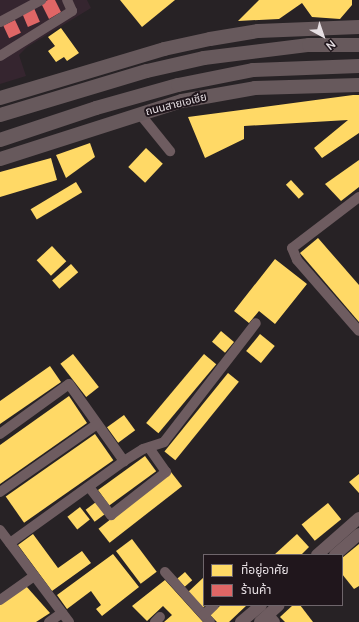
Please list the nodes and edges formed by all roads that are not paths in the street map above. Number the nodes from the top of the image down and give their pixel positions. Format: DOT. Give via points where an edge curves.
graph roads {
  1 [pos="42,0"];
  2 [pos="67,0"];
  3 [pos="0,22"];
  4 [pos="359,27"];
  5 [pos="359,45"];
  6 [pos="0,56"];
  7 [pos="359,66"];
  8 [pos="359,85"];
  9 [pos="0,98"];
  10 [pos="140,114"];
  11 [pos="0,115"];
  12 [pos="0,140"];
  13 [pos="170,151"];
  14 [pos="0,159"];
  15 [pos="359,197"];
  16 [pos="256,324"];
  17 [pos="359,331"];
  18 [pos="97,424"];
  19 [pos="0,434"];
  20 [pos="149,448"];
  21 [pos="124,461"];
  22 [pos="89,487"];
  23 [pos="0,492"];
  24 [pos="359,518"];
  25 [pos="0,530"];
  26 [pos="359,534"];
  27 [pos="10,543"];
  28 [pos="318,554"];
  29 [pos="336,554"];
  30 [pos="165,572"];
  31 [pos="34,576"];
  32 [pos="0,600"];
  33 [pos="214,606"];
  34 [pos="260,606"];
  35 [pos="278,606"];
  36 [pos="62,613"];
  37 [pos="207,619"];
  38 [pos="268,620"];
  39 [pos="49,622"];
  40 [pos="69,622"];
  41 [pos="241,622"];
  1 -- 3 [label="street"];
  2 -- 6 [label="street" via="72,11"];
  4 -- 9 [label="highway" via="258,31 210,39 164,49"];
  5 -- 11 [label="highway" via="301,46 204,58 146,71"];
  7 -- 12 [label="highway, ถนนสายเอเชีย" via="253,70 178,85 96,108"];
  8 -- 10 [label="highway, ถนนสายเอเชีย" via="255,88 182,100"];
  10 -- 13 [label="street"];
  10 -- 14 [label="highway, ถนนสายเอเชีย"];
  15 -- 17 [label="street" via="292,248 292,254"];
  16 -- 20 [label="street" via="164,442"];
  18 -- 19 [label="street" via="68,384"];
  18 -- 21 [label="street"];
  18 -- 23 [label="street"];
  20 -- 21 [label="street"];
  20 -- 22 [label="street" via="166,472 111,515"];
  21 -- 22 [label="street"];
  22 -- 27 [label="street"];
  24 -- 28 [label="main road"];
  25 -- 27 [label="street"];
  26 -- 29 [label="main road"];
  27 -- 31 [label="street"];
  30 -- 37 [label="street"];
  31 -- 32 [label="street"];
  31 -- 36 [label="street"];
  33 -- 37 [label="street"];
  34 -- 41 [label="main road"];
  35 -- 38 [label="main road"];
  36 -- 39 [label="street"];
  36 -- 40 [label="street"];
}
